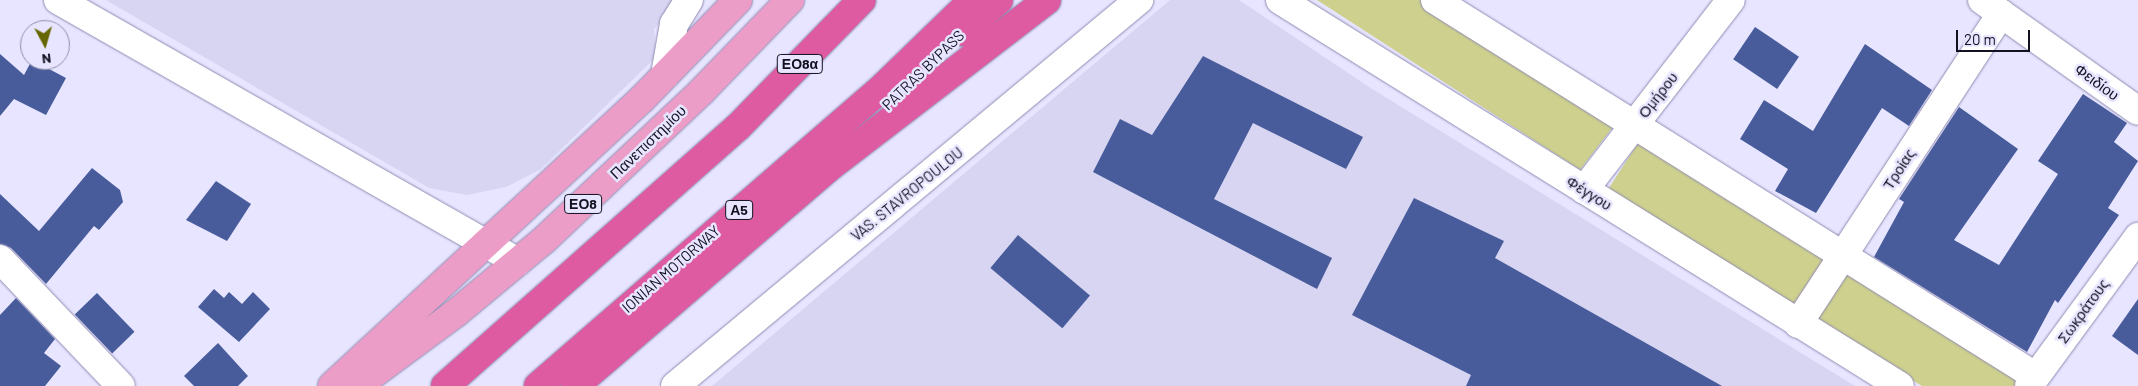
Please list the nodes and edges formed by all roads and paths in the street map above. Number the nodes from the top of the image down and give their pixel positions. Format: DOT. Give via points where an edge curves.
graph roads {
  1 [pos="689,0"];
  2 [pos="738,0"];
  3 [pos="790,0"];
  4 [pos="862,0"];
  5 [pos="973,0"];
  6 [pos="999,0"];
  7 [pos="1046,0"];
  8 [pos="1139,0"];
  9 [pos="1280,0"];
  10 [pos="1435,0"];
  11 [pos="1732,0"];
  12 [pos="60,1"];
  13 [pos="1992,7"];
  14 [pos="939,33"];
  15 [pos="666,75"];
  16 [pos="2138,112"];
  17 [pos="1636,123"];
  18 [pos="831,166"];
  19 [pos="1584,190"];
  20 [pos="2138,237"];
  21 [pos="486,243"];
  22 [pos="1843,255"];
  23 [pos="0,259"];
  24 [pos="518,262"];
  25 [pos="1798,324"];
  26 [pos="2032,381"];
  27 [pos="121,386"];
  28 [pos="332,386"];
  29 [pos="358,386"];
  30 [pos="445,386"];
  31 [pos="538,386"];
  32 [pos="576,386"];
  33 [pos="675,386"];
  34 [pos="1900,386"];
  1 -- 15 [label="street" via="674,24"];
  2 -- 15 [label="main road, ΕΟ8"];
  3 -- 24 [label="main road, Πανεπιστημίου / ΕΟ8" via="650,141"];
  4 -- 30 [label="highway, ΕΟ8α" via="738,127"];
  5 -- 14 [label="highway, PATRAS BYPASS / Α5"];
  6 -- 18 [label="highway, PATRAS BYPASS / Α5" via="912,77"];
  7 -- 18 [label="highway"];
  8 -- 33 [label="street, VAS. STAVROPOULOU"];
  9 -- 19 [label="street, Φέγγου"];
  10 -- 17 [label="street"];
  11 -- 17 [label="street, Ομήρου"];
  12 -- 21 [label="street"];
  13 -- 16 [label="street, Φειδίου"];
  13 -- 22 [label="street, Τροίας"];
  14 -- 31 [label="highway, IONIAN MOTORWAY / Α5" via="883,87"];
  15 -- 21 [label="main road, ΕΟ8"];
  17 -- 19 [label="street, Ομήρου"];
  17 -- 22 [label="street"];
  18 -- 32 [label="highway, IONIAN MOTORWAY / Α5"];
  19 -- 25 [label="street, Φέγγου"];
  20 -- 26 [label="street, Σωκράτους"];
  21 -- 24 [label="street"];
  21 -- 28 [label="main road, ΕΟ8"];
  22 -- 25 [label="street, Τροίας"];
  22 -- 26 [label="street"];
  23 -- 27 [label="street"];
  24 -- 29 [label="main road, Πανεπιστημίου / ΕΟ8"];
  25 -- 34 [label="street, Φέγγου"];
}
